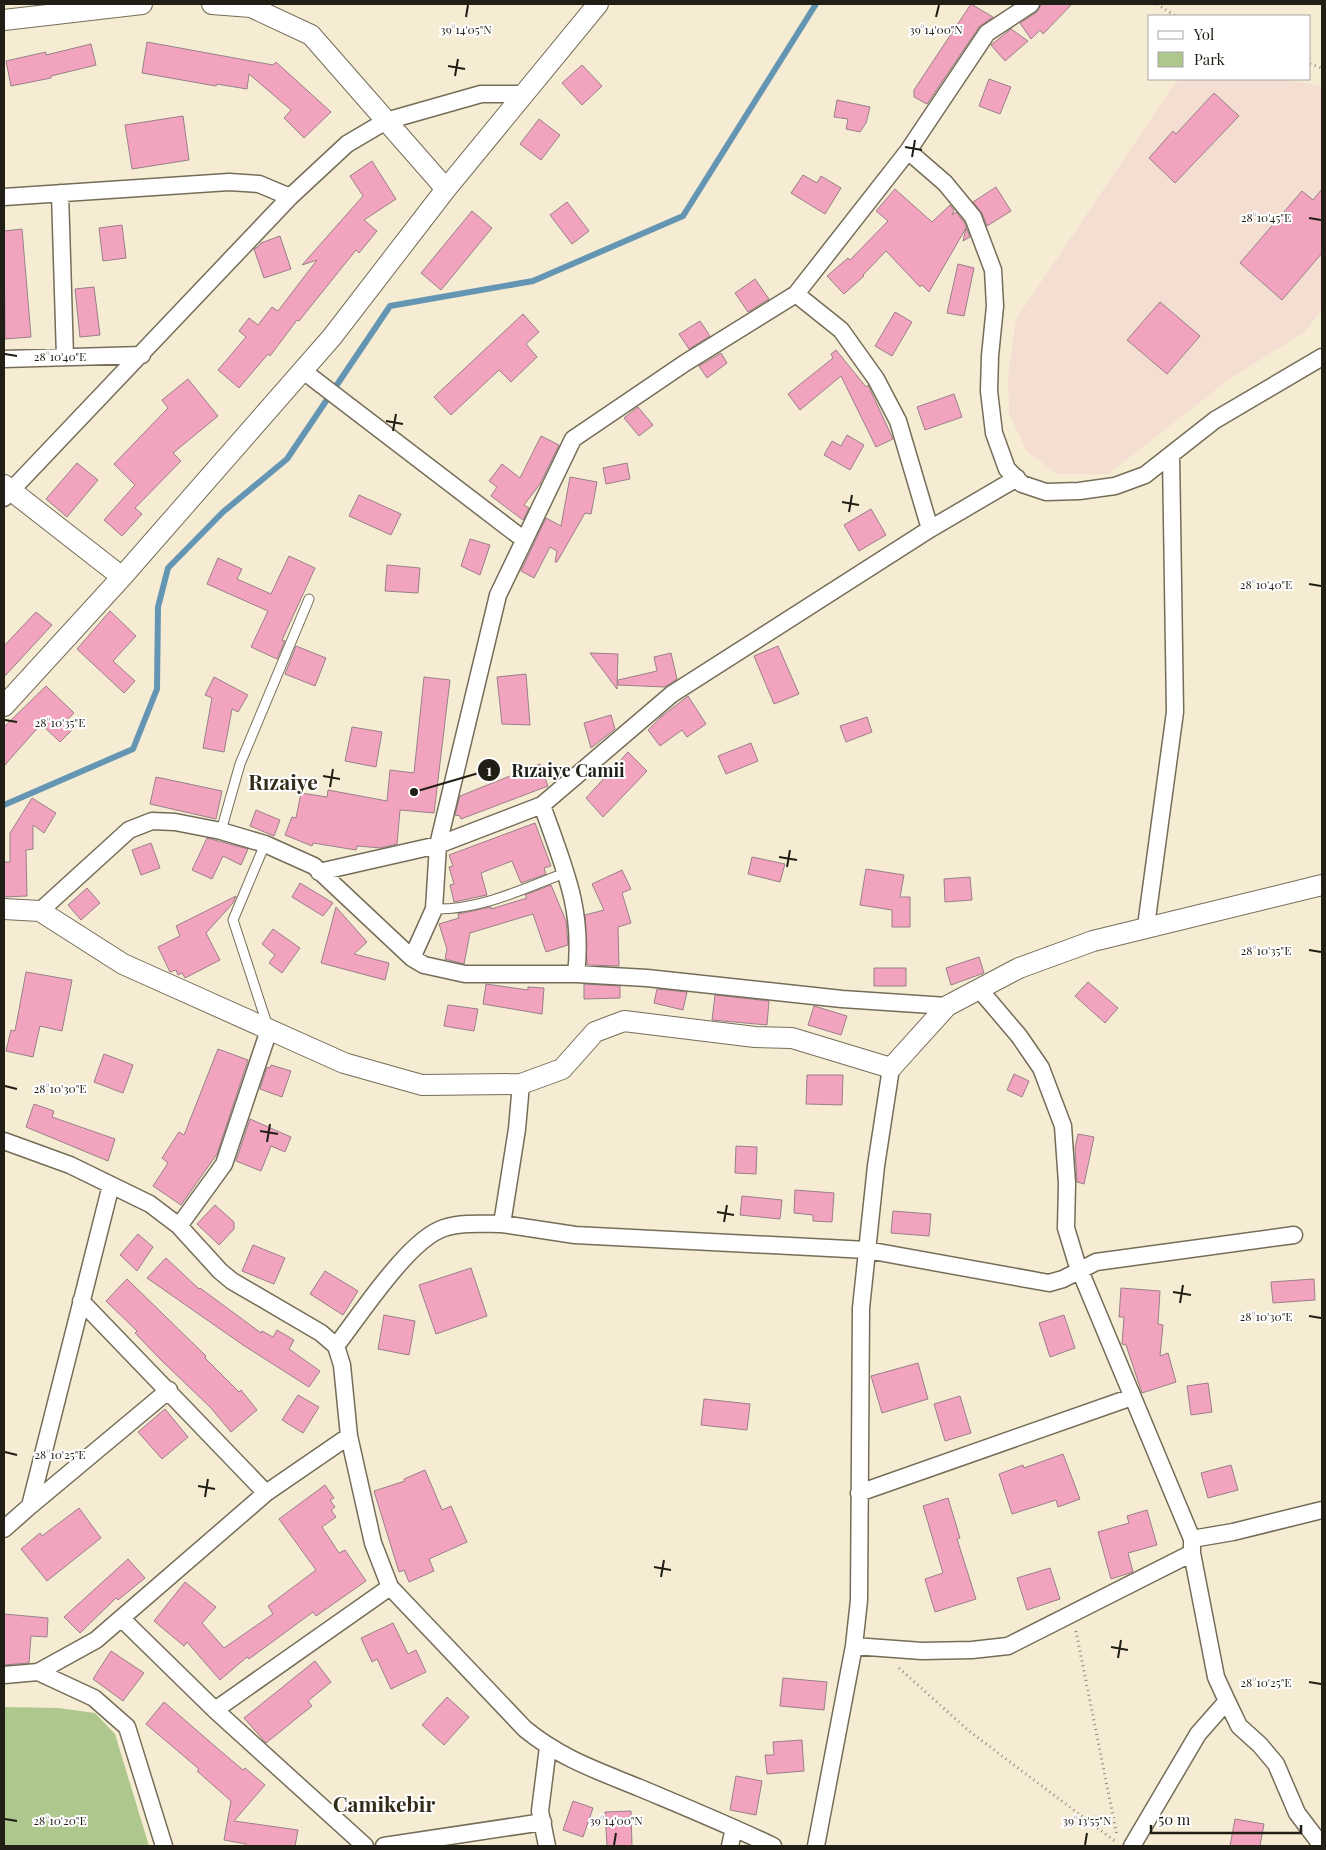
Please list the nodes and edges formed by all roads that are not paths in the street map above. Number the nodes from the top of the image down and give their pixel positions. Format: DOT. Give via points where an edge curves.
graph roads {
  1 [pos="142,4"];
  2 [pos="212,4"];
  3 [pos="598,4"];
  4 [pos="1030,4"];
  5 [pos="4,20"];
  6 [pos="524,94"];
  7 [pos="386,121"];
  8 [pos="908,151"];
  9 [pos="446,189"];
  10 [pos="60,193"];
  11 [pos="4,196"];
  12 [pos="290,197"];
  13 [pos="796,294"];
  14 [pos="142,354"];
  15 [pos="65,357"];
  16 [pos="1322,357"];
  17 [pos="4,359"];
  18 [pos="302,370"];
  19 [pos="1171,455"];
  20 [pos="1017,478"];
  21 [pos="7,491"];
  22 [pos="930,529"];
  23 [pos="523,539"];
  24 [pos="122,577"];
  25 [pos="309,599"];
  26 [pos="4,706"];
  27 [pos="542,805"];
  28 [pos="221,831"];
  29 [pos="265,844"];
  30 [pos="438,845"];
  31 [pos="319,872"];
  32 [pos="565,873"];
  33 [pos="1322,885"];
  34 [pos="4,909"];
  35 [pos="434,909"];
  36 [pos="40,911"];
  37 [pos="1146,926"];
  38 [pos="412,958"];
  39 [pos="576,974"];
  40 [pos="979,989"];
  41 [pos="948,1006"];
  42 [pos="269,1030"];
  43 [pos="891,1068"];
  44 [pos="521,1084"];
  45 [pos="4,1141"];
  46 [pos="111,1185"];
  47 [pos="502,1224"];
  48 [pos="179,1226"];
  49 [pos="1294,1234"];
  50 [pos="867,1250"];
  51 [pos="1079,1269"];
  52 [pos="82,1301"];
  53 [pos="336,1346"];
  54 [pos="169,1390"];
  55 [pos="1132,1397"];
  56 [pos="349,1436"];
  57 [pos="266,1493"];
  58 [pos="859,1493"];
  59 [pos="30,1506"];
  60 [pos="1322,1510"];
  61 [pos="4,1529"];
  62 [pos="1192,1546"];
  63 [pos="390,1587"];
  64 [pos="122,1619"];
  65 [pos="854,1646"];
  66 [pos="38,1672"];
  67 [pos="4,1675"];
  68 [pos="1226,1701"];
  69 [pos="215,1710"];
  70 [pos="548,1747"];
  71 [pos="543,1822"];
  72 [pos="734,1828"];
  73 [pos="459,1841"];
  74 [pos="1123,1845"];
  75 [pos="164,1846"];
  76 [pos="365,1846"];
  77 [pos="384,1846"];
  78 [pos="547,1846"];
  79 [pos="730,1846"];
  80 [pos="773,1846"];
  81 [pos="816,1846"];
  82 [pos="1322,1846"];
  1 -- 5 [label="street"];
  2 -- 7 [label="street" via="251,7 311,35"];
  3 -- 6 [label="street"];
  4 -- 8 [label="street" via="987,33"];
  6 -- 7 [label="street" via="481,94"];
  6 -- 9 [label="street"];
  7 -- 9 [label="street"];
  7 -- 12 [label="street" via="346,144"];
  8 -- 13 [label="street"];
  8 -- 20 [label="street" via="945,183 973,217 993,270 996,306 990,391 994,433 1007,469"];
  9 -- 18 [label="street" via="332,337"];
  10 -- 11 [label="street"];
  10 -- 12 [label="street" via="229,182 259,184"];
  10 -- 15 [label="street"];
  12 -- 14 [label="street"];
  13 -- 22 [label="street" via="841,330 876,379 898,422"];
  13 -- 23 [label="street" via="685,363 573,439"];
  14 -- 15 [label="street"];
  14 -- 21 [label="street"];
  15 -- 17 [label="street"];
  16 -- 19 [label="street" via="1215,420"];
  18 -- 23 [label="street"];
  18 -- 24 [label="street"];
  19 -- 20 [label="street" via="1145,474 1115,486 1046,492 1022,484"];
  19 -- 37 [label="street" via="1175,712"];
  20 -- 22 [label="street"];
  21 -- 24 [label="street"];
  22 -- 27 [label="street" via="672,694"];
  23 -- 30 [label="street" via="498,595"];
  24 -- 26 [label="street"];
  25 -- 28 [label="lane" via="240,764"];
  27 -- 30 [label="street"];
  27 -- 32 [label="street"];
  28 -- 29 [label="street"];
  28 -- 36 [label="street" via="162,820 140,824 128,830"];
  29 -- 31 [label="street" via="314,866"];
  29 -- 42 [label="lane" via="233,920"];
  30 -- 31 [label="street"];
  30 -- 35 [label="street"];
  31 -- 38 [label="street"];
  32 -- 35 [label="lane" via="475,906"];
  32 -- 39 [label="street" via="577,917 579,954"];
  33 -- 37 [label="street"];
  34 -- 36 [label="street"];
  35 -- 38 [label="street"];
  36 -- 42 [label="street" via="122,964"];
  37 -- 40 [label="street" via="1019,968"];
  38 -- 39 [label="street" via="424,965 464,974"];
  39 -- 41 [label="street"];
  40 -- 41 [label="street"];
  40 -- 51 [label="street" via="1041,1068 1063,1126 1066,1228"];
  41 -- 43 [label="street"];
  42 -- 44 [label="street" via="344,1063 422,1085"];
  42 -- 48 [label="street" via="224,1164"];
  43 -- 44 [label="street" via="792,1038 755,1037 624,1021 595,1032 562,1069"];
  43 -- 50 [label="street"];
  44 -- 47 [label="street"];
  45 -- 46 [label="street" via="70,1165"];
  46 -- 48 [label="street" via="150,1204"];
  46 -- 52 [label="street"];
  47 -- 50 [label="street" via="575,1235"];
  47 -- 53 [label="street" via="458,1225 422,1239"];
  48 -- 53 [label="street" via="232,1281"];
  49 -- 51 [label="street" via="1096,1262"];
  50 -- 51 [label="street" via="1049,1283"];
  50 -- 58 [label="street" via="861,1308"];
  51 -- 55 [label="street"];
  52 -- 54 [label="street"];
  52 -- 59 [label="street"];
  53 -- 56 [label="street" via="342,1365"];
  54 -- 57 [label="street"];
  54 -- 59 [label="street"];
  55 -- 58 [label="street"];
  55 -- 62 [label="street"];
  56 -- 57 [label="street"];
  56 -- 63 [label="street" via="373,1543"];
  57 -- 64 [label="street"];
  58 -- 65 [label="street" via="859,1600"];
  59 -- 61 [label="street"];
  60 -- 62 [label="street" via="1233,1532"];
  62 -- 65 [label="street" via="1008,1646 922,1651"];
  62 -- 68 [label="street" via="1216,1677"];
  63 -- 69 [label="street"];
  63 -- 70 [label="street" via="525,1729"];
  64 -- 66 [label="street" via="96,1640"];
  64 -- 69 [label="street"];
  65 -- 81 [label="street"];
  66 -- 67 [label="street"];
  66 -- 75 [label="street" via="94,1698 127,1727"];
  68 -- 74 [label="street" via="1198,1734"];
  68 -- 82 [label="street" via="1238,1726 1276,1764 1297,1813"];
  69 -- 76 [label="street"];
  70 -- 71 [label="street" via="540,1811"];
  70 -- 72 [label="street" via="574,1762"];
  71 -- 73 [label="street"];
  71 -- 78 [label="street"];
  72 -- 79 [label="street"];
  72 -- 80 [label="street"];
  73 -- 77 [label="street"];
}
